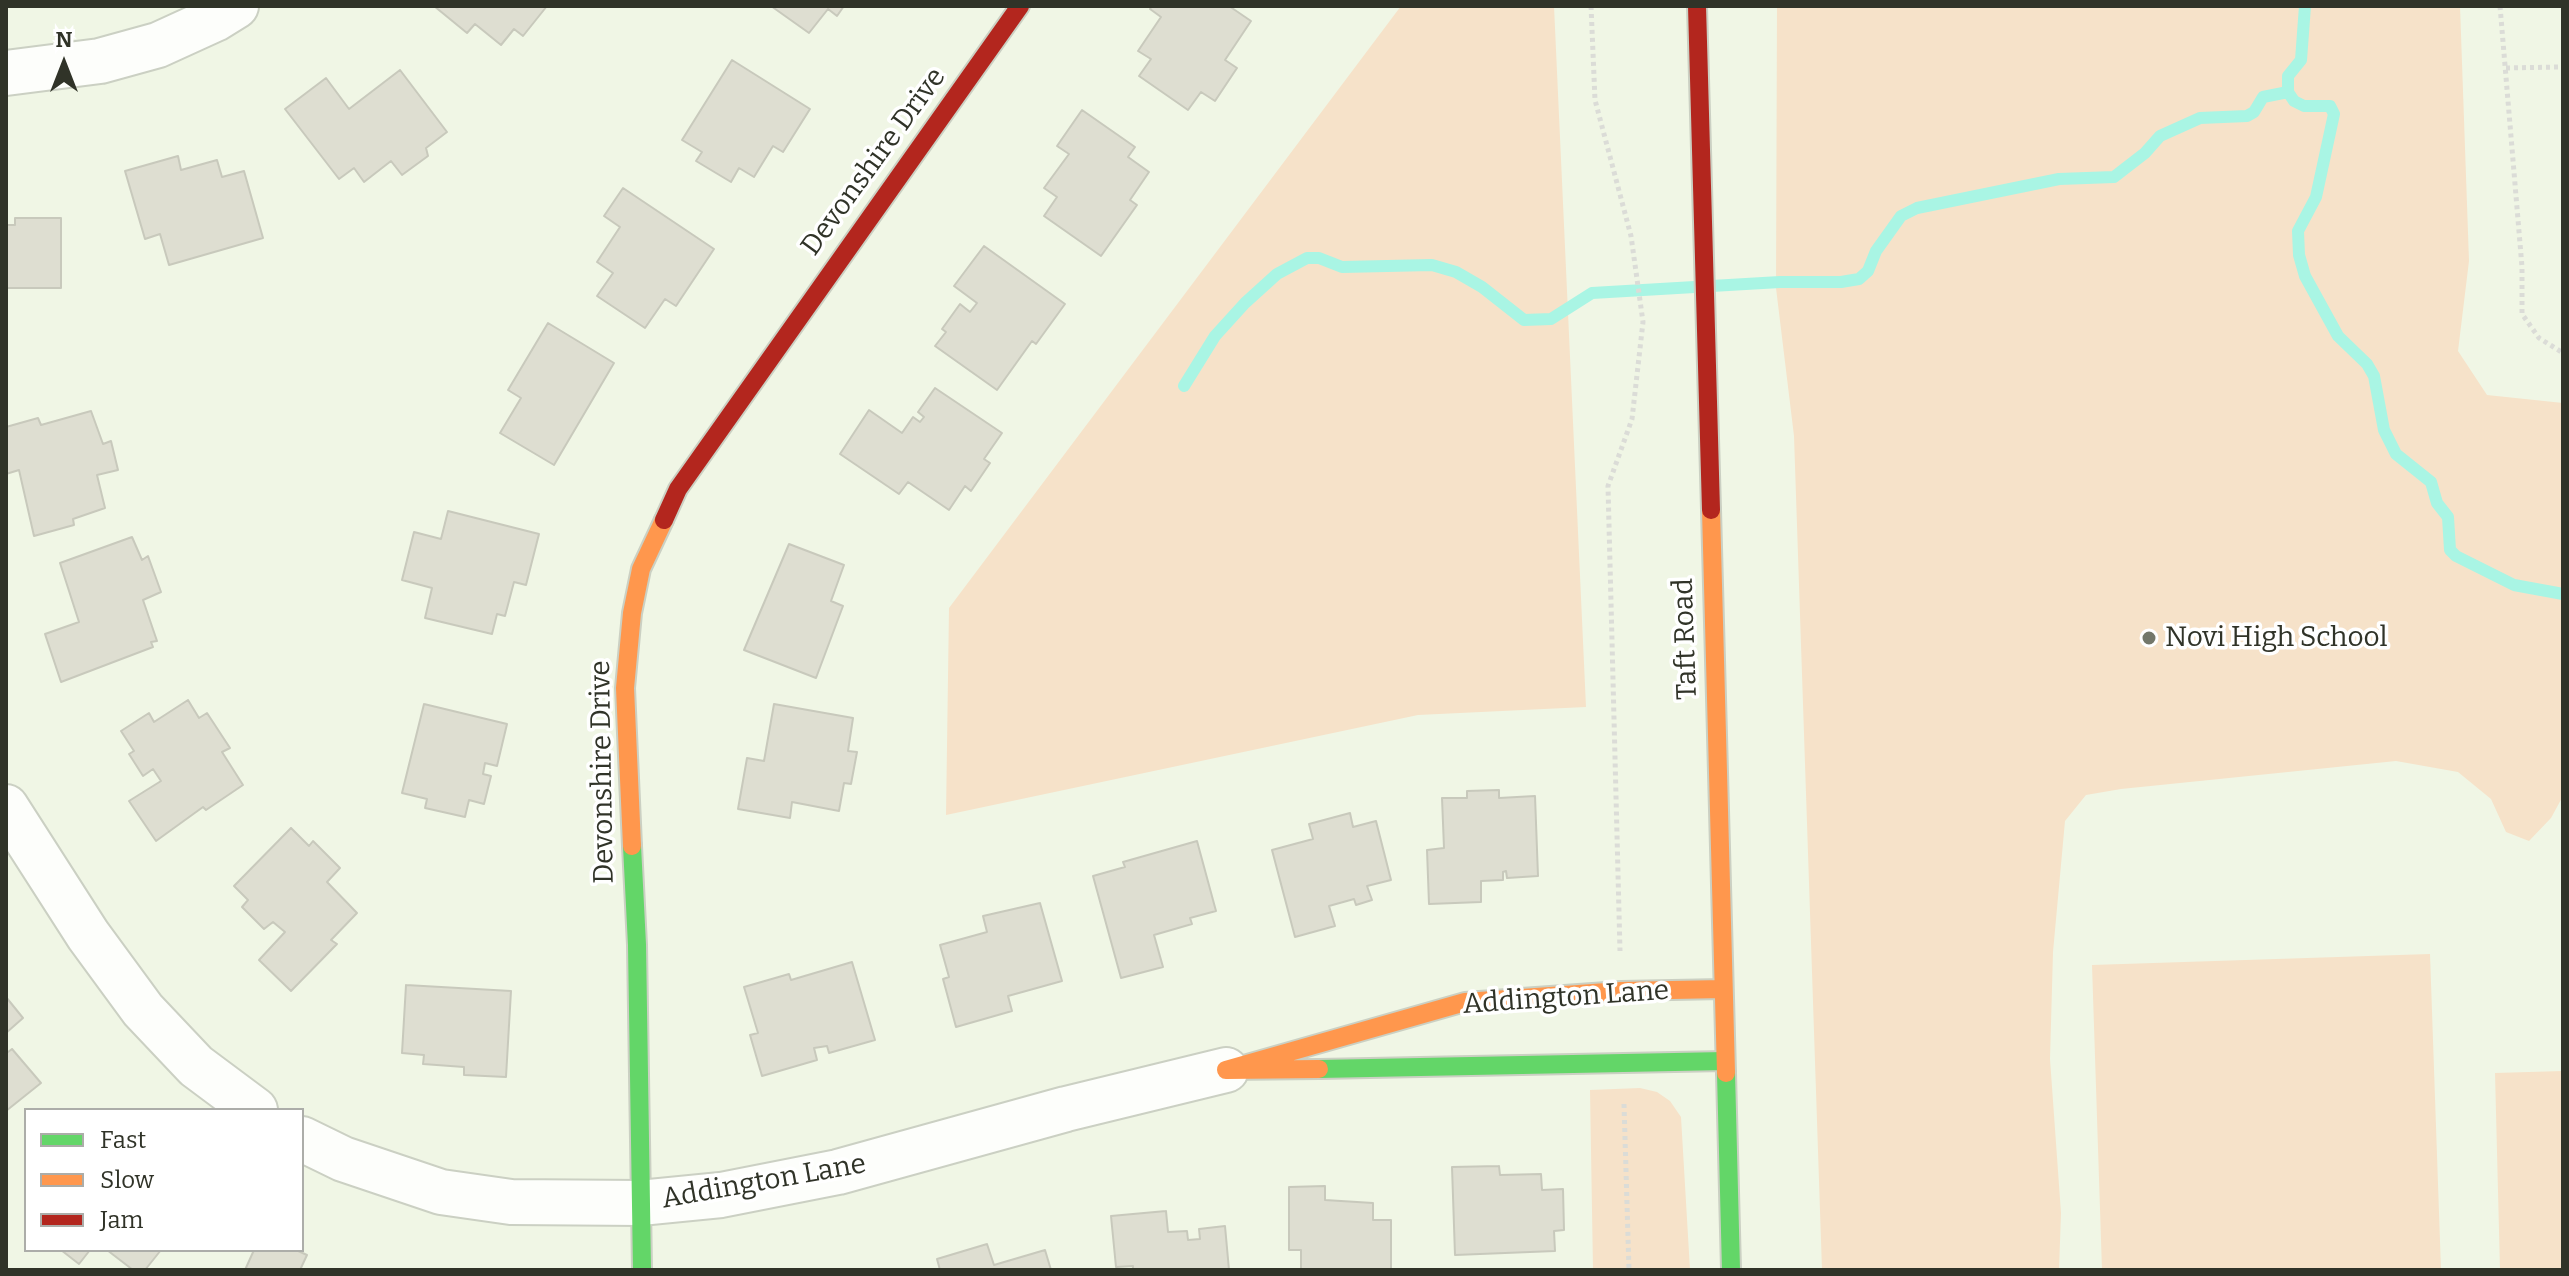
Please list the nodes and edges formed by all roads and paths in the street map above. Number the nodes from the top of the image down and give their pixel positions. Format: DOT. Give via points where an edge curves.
graph roads {
  1 [pos="236,6"];
  2 [pos="1020,6"];
  3 [pos="1591,6"];
  4 [pos="1697,6"];
  5 [pos="2500,6"];
  6 [pos="2558,67"];
  7 [pos="2506,68"];
  8 [pos="6,73"];
  9 [pos="2563,353"];
  10 [pos="6,807"];
  11 [pos="1620,954"];
  12 [pos="1723,989"];
  13 [pos="1725,1061"];
  14 [pos="1226,1070"];
  15 [pos="1624,1105"];
  16 [pos="252,1108"];
  17 [pos="304,1140"];
  18 [pos="640,1203"];
  19 [pos="642,1270"];
  20 [pos="1629,1270"];
  21 [pos="1731,1270"];
  1 -- 8 [label="street" via="158,45 100,61"];
  2 -- 18 [label="street, Devonshire Drive" via="678,489 641,569 625,688 637,945"];
  3 -- 11 [label="path" via="1595,100 1631,236 1643,322 1632,419 1608,486"];
  4 -- 12 [label="street, Taft Road"];
  5 -- 7 [label="path"];
  6 -- 7 [label="path"];
  7 -- 9 [label="path" via="2522,314 2539,338"];
  10 -- 16 [label="street" via="143,1010 196,1066"];
  12 -- 13 [label="street, Taft Road"];
  12 -- 14 [label="street, Addington Lane" via="1465,1002"];
  13 -- 14 [label="street, Addington Lane"];
  13 -- 21 [label="street, Taft Road"];
  14 -- 18 [label="street, Addington Lane" via="838,1172 721,1195"];
  15 -- 20 [label="path"];
  17 -- 18 [label="street, Addington Lane" via="441,1192 511,1202"];
  18 -- 19 [label="street, Devonshire Drive"];
}
